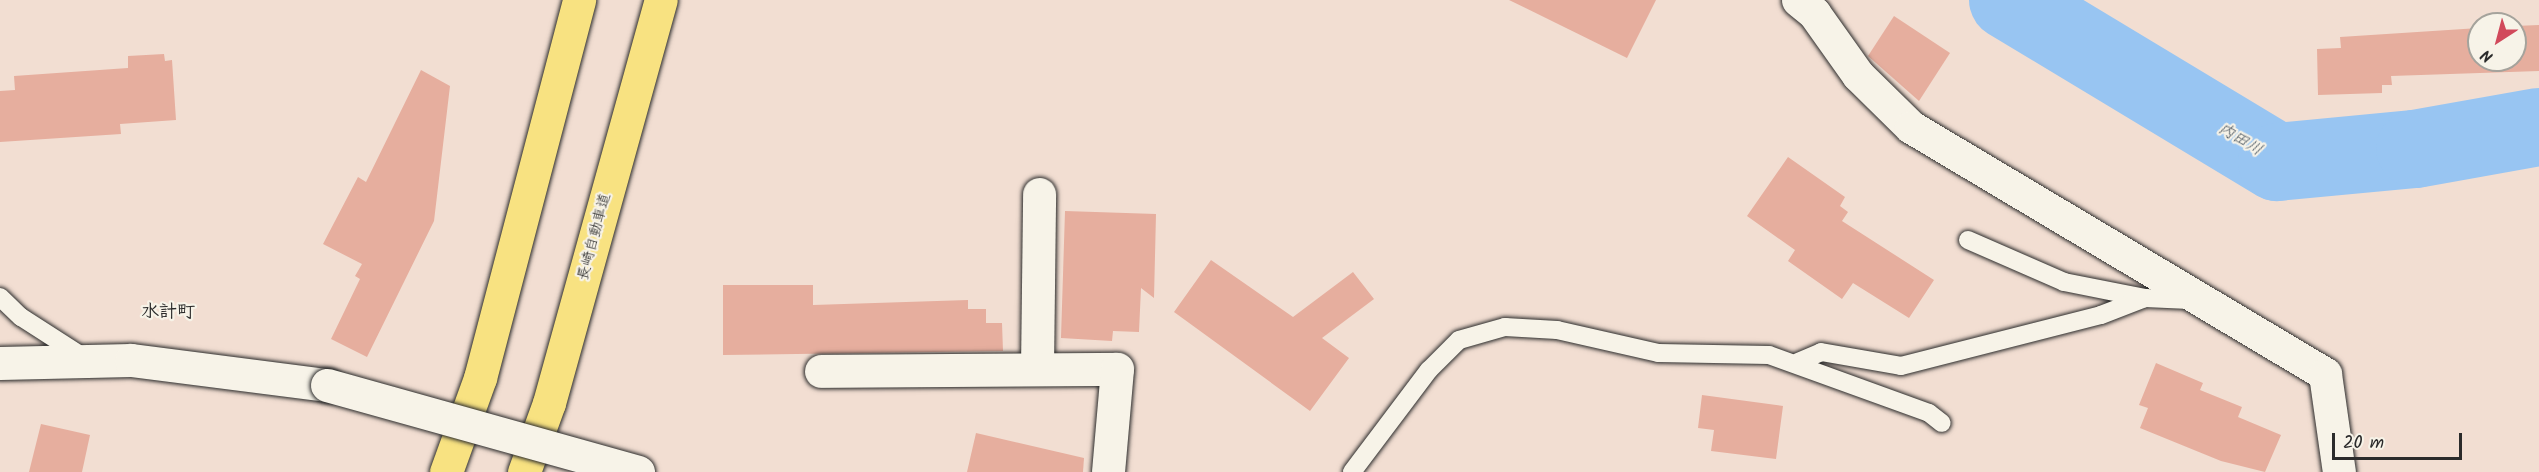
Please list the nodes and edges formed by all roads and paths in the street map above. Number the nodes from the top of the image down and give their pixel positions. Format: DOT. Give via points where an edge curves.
graph roads {
  1 [pos="579,0"];
  2 [pos="661,0"];
  3 [pos="1798,0"];
  4 [pos="1040,194"];
  5 [pos="1968,240"];
  6 [pos="0,297"];
  7 [pos="2145,298"];
  8 [pos="2195,300"];
  9 [pos="89,361"];
  10 [pos="1798,362"];
  11 [pos="0,363"];
  12 [pos="1037,368"];
  13 [pos="821,371"];
  14 [pos="1942,423"];
  15 [pos="446,472"];
  16 [pos="524,472"];
  17 [pos="638,472"];
  18 [pos="1107,472"];
  19 [pos="1352,472"];
  20 [pos="2339,472"];
  1 -- 15 [label="highway" via="480,378"];
  2 -- 16 [label="highway, 長崎自動車道" via="549,403"];
  3 -- 8 [label="street" via="1814,13 1858,75 1911,127"];
  4 -- 12 [label="street"];
  5 -- 7 [label="lane" via="2064,282"];
  6 -- 9 [label="lane" via="21,317"];
  7 -- 8 [label="lane"];
  7 -- 10 [label="lane" via="2101,315 1901,366 1821,352"];
  8 -- 20 [label="street" via="2325,374"];
  9 -- 11 [label="street"];
  9 -- 17 [label="street, bridge" via="131,360 327,386"];
  10 -- 14 [label="lane" via="1929,413"];
  10 -- 19 [label="lane" via="1769,355 1658,353 1557,330 1506,327 1459,340 1429,370"];
  12 -- 13 [label="street"];
  12 -- 18 [label="street" via="1118,369"];
}
